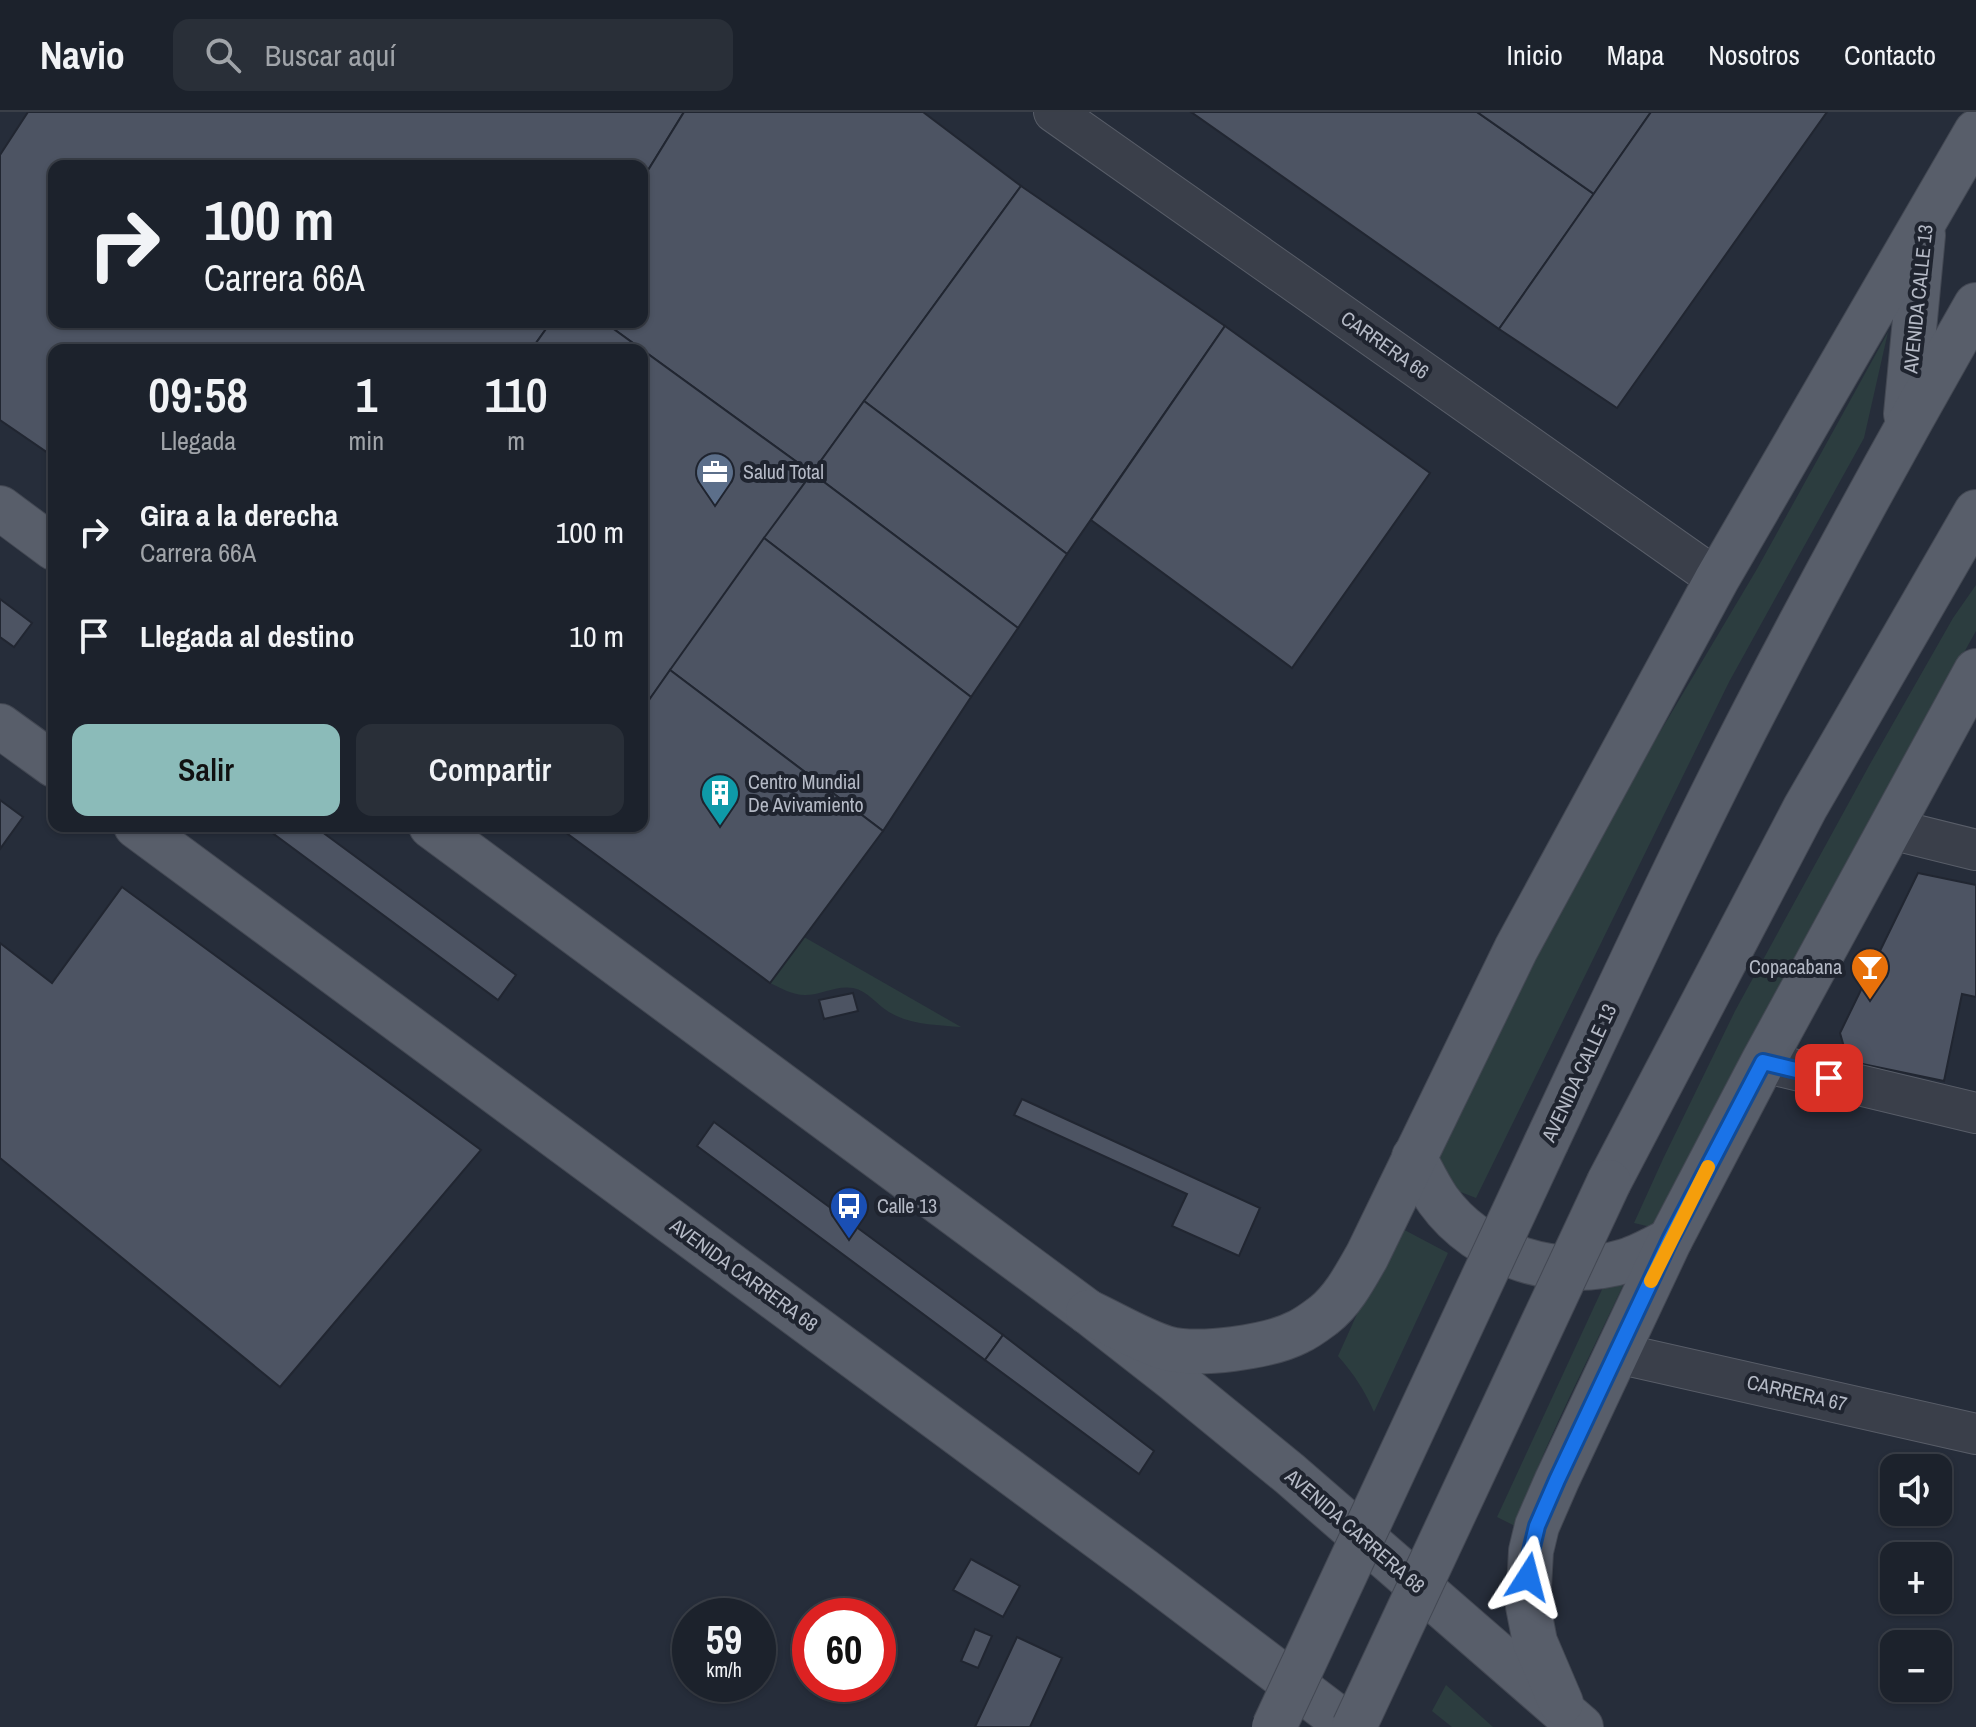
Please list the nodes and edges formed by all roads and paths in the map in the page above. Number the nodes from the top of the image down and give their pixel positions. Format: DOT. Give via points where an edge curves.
graph roads {
  1 [pos="1054,112"];
  2 [pos="1976,132"];
  3 [pos="1924,221"];
  4 [pos="1976,305"];
  5 [pos="1905,430"];
  6 [pos="0,508"];
  7 [pos="1976,512"];
  8 [pos="1976,539"];
  9 [pos="48,544"];
  10 [pos="1944,568"];
  11 [pos="1717,579"];
  12 [pos="1976,671"];
  13 [pos="0,726"];
  14 [pos="48,761"];
  15 [pos="1891,829"];
  16 [pos="144,832"];
  17 [pos="439,832"];
  18 [pos="1976,850"];
  19 [pos="1763,1062"];
  20 [pos="1976,1113"];
  21 [pos="1414,1157"];
  22 [pos="1670,1240"];
  23 [pos="1088,1312"];
  24 [pos="1617,1353"];
  25 [pos="1976,1434"];
  26 [pos="1572,1720"];
  27 [pos="1274,1727"];
  28 [pos="1352,1727"];
  1 -- 11 [label="street, CARRERA 66"];
  2 -- 3 [label="main road, AVENIDA CALLE 13"];
  3 -- 5 [label="main road, AVENIDA CALLE 13"];
  3 -- 11 [label="main road"];
  4 -- 5 [label="main road, AVENIDA CALLE 13"];
  5 -- 27 [label="main road, AVENIDA CALLE 13, bridge" via="1755,711 1650,923"];
  6 -- 9 [label="main road"];
  7 -- 10 [label="main road"];
  8 -- 10 [label="main road"];
  10 -- 28 [label="main road, bridge" via="1805,808 1609,1182"];
  11 -- 21 [label="main road" via="1516,949"];
  12 -- 15 [label="main road"];
  13 -- 14 [label="main road"];
  15 -- 18 [label="street"];
  15 -- 19 [label="main road"];
  16 -- 28 [label="main road, AVENIDA CARRERA 68"];
  17 -- 23 [label="main road, AVENIDA CARRERA 68"];
  19 -- 20 [label="street"];
  19 -- 22 [label="main road"];
  21 -- 22 [label="main road" via="1457,1220 1522,1260 1598,1266"];
  21 -- 23 [label="main road" via="1350,1285 1326,1314 1297,1333 1198,1352 1166,1348"];
  22 -- 24 [label="main road"];
  23 -- 26 [label="main road, AVENIDA CARRERA 68" via="1290,1474"];
  24 -- 25 [label="street, CARRERA 67"];
  24 -- 26 [label="main road" via="1537,1526 1531,1551 1528,1606 1535,1642"];
}
